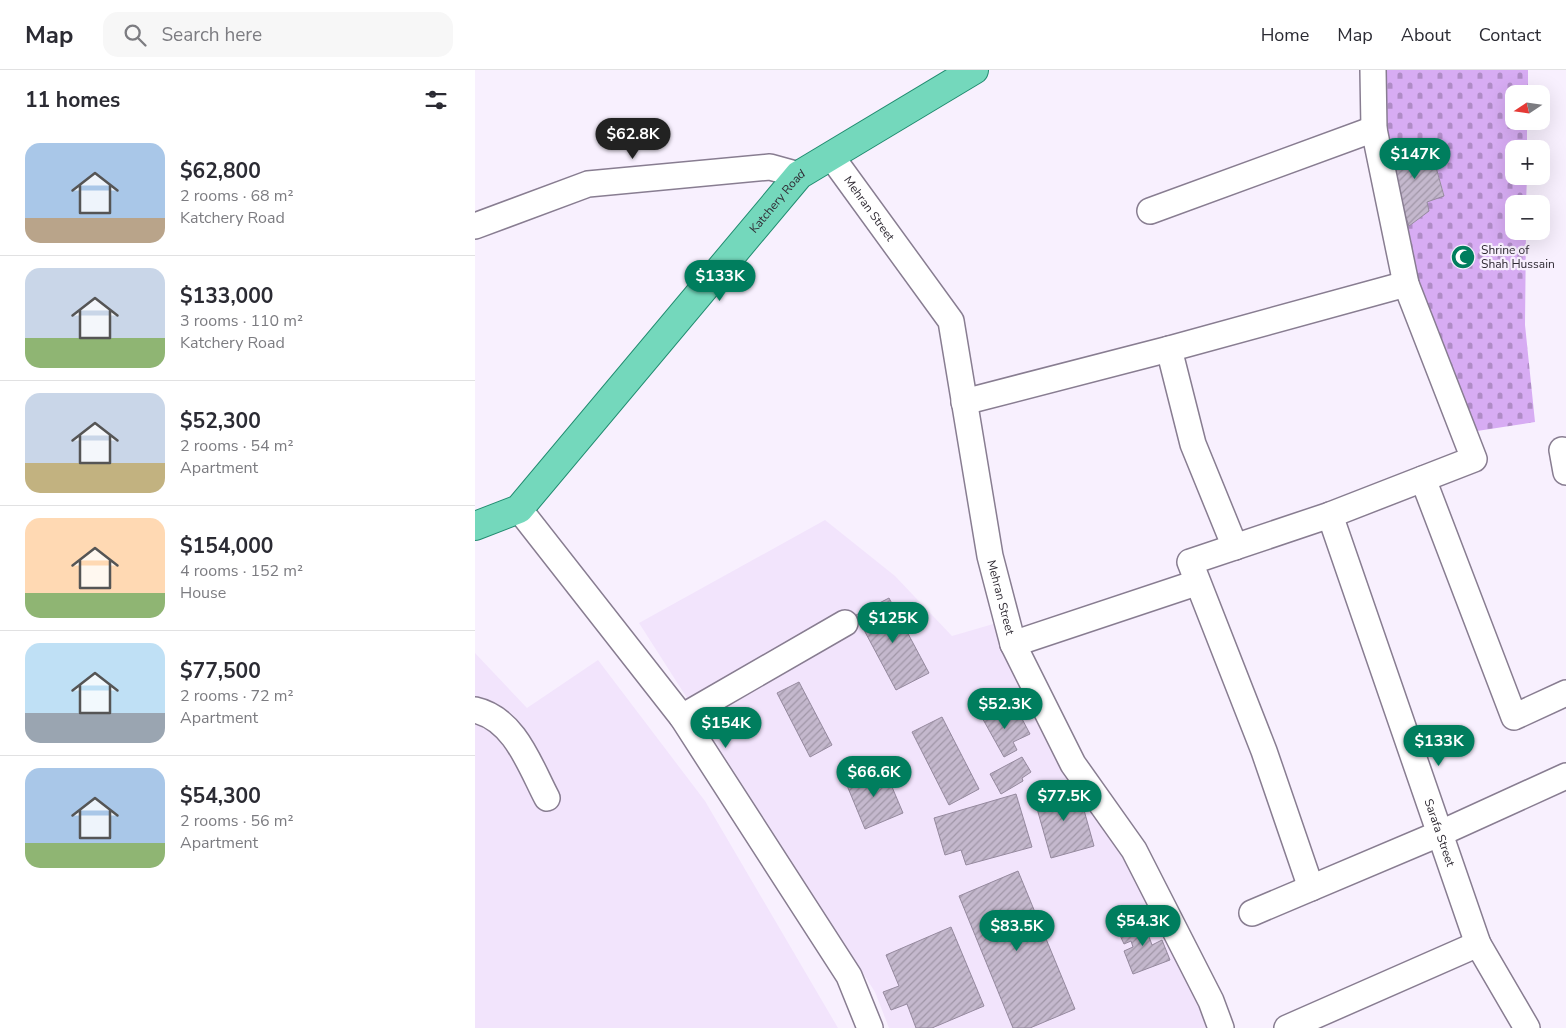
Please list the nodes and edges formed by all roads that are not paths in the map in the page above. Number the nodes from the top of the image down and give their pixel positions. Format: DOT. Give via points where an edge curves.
graph roads {
  1 [pos="974,70"];
  2 [pos="1373,70"];
  3 [pos="1374,129"];
  4 [pos="831,156"];
  5 [pos="799,175"];
  6 [pos="1150,211"];
  7 [pos="475,226"];
  8 [pos="1405,284"];
  9 [pos="1169,349"];
  10 [pos="965,402"];
  11 [pos="1423,479"];
  12 [pos="519,509"];
  13 [pos="1330,515"];
  14 [pos="475,526"];
  15 [pos="1235,547"];
  16 [pos="1196,583"];
  17 [pos="845,623"];
  18 [pos="1013,644"];
  19 [pos="1566,693"];
  20 [pos="475,710"];
  21 [pos="682,717"];
  22 [pos="1566,776"];
  23 [pos="547,798"];
  24 [pos="1441,833"];
  25 [pos="1311,888"];
  26 [pos="1252,913"];
  27 [pos="1478,944"];
  28 [pos="870,1028"];
  29 [pos="1221,1028"];
  30 [pos="1287,1028"];
  31 [pos="1527,1028"];
  1 -- 4 [label="main road, Katchery Road"];
  2 -- 3 [label="street"];
  3 -- 6 [label="street"];
  3 -- 8 [label="street"];
  4 -- 5 [label="main road, Katchery Road"];
  4 -- 10 [label="street, Mehran Street" via="951,321"];
  5 -- 7 [label="street" via="770,167 588,184"];
  5 -- 12 [label="main road, Katchery Road"];
  8 -- 9 [label="street"];
  8 -- 11 [label="street" via="1475,459"];
  9 -- 10 [label="street"];
  9 -- 15 [label="street" via="1193,444"];
  10 -- 18 [label="street, Mehran Street" via="990,556"];
  11 -- 13 [label="street"];
  11 -- 19 [label="street" via="1514,717"];
  12 -- 14 [label="main road, Katchery Road"];
  12 -- 21 [label="street"];
  13 -- 15 [label="street"];
  13 -- 24 [label="street, Sarafa Street"];
  15 -- 16 [label="street" via="1190,562"];
  16 -- 18 [label="street"];
  16 -- 25 [label="street" via="1264,752"];
  17 -- 21 [label="street"];
  18 -- 29 [label="street, Mehran Street" via="1073,764 1134,850 1211,1001"];
  20 -- 23 [label="street" via="501,722 514,737"];
  21 -- 28 [label="street" via="849,976"];
  22 -- 24 [label="street"];
  24 -- 25 [label="street"];
  24 -- 27 [label="street, Sarafa Street"];
  25 -- 26 [label="street"];
  27 -- 30 [label="street"];
  27 -- 31 [label="street, Sarafa Street"];
}
